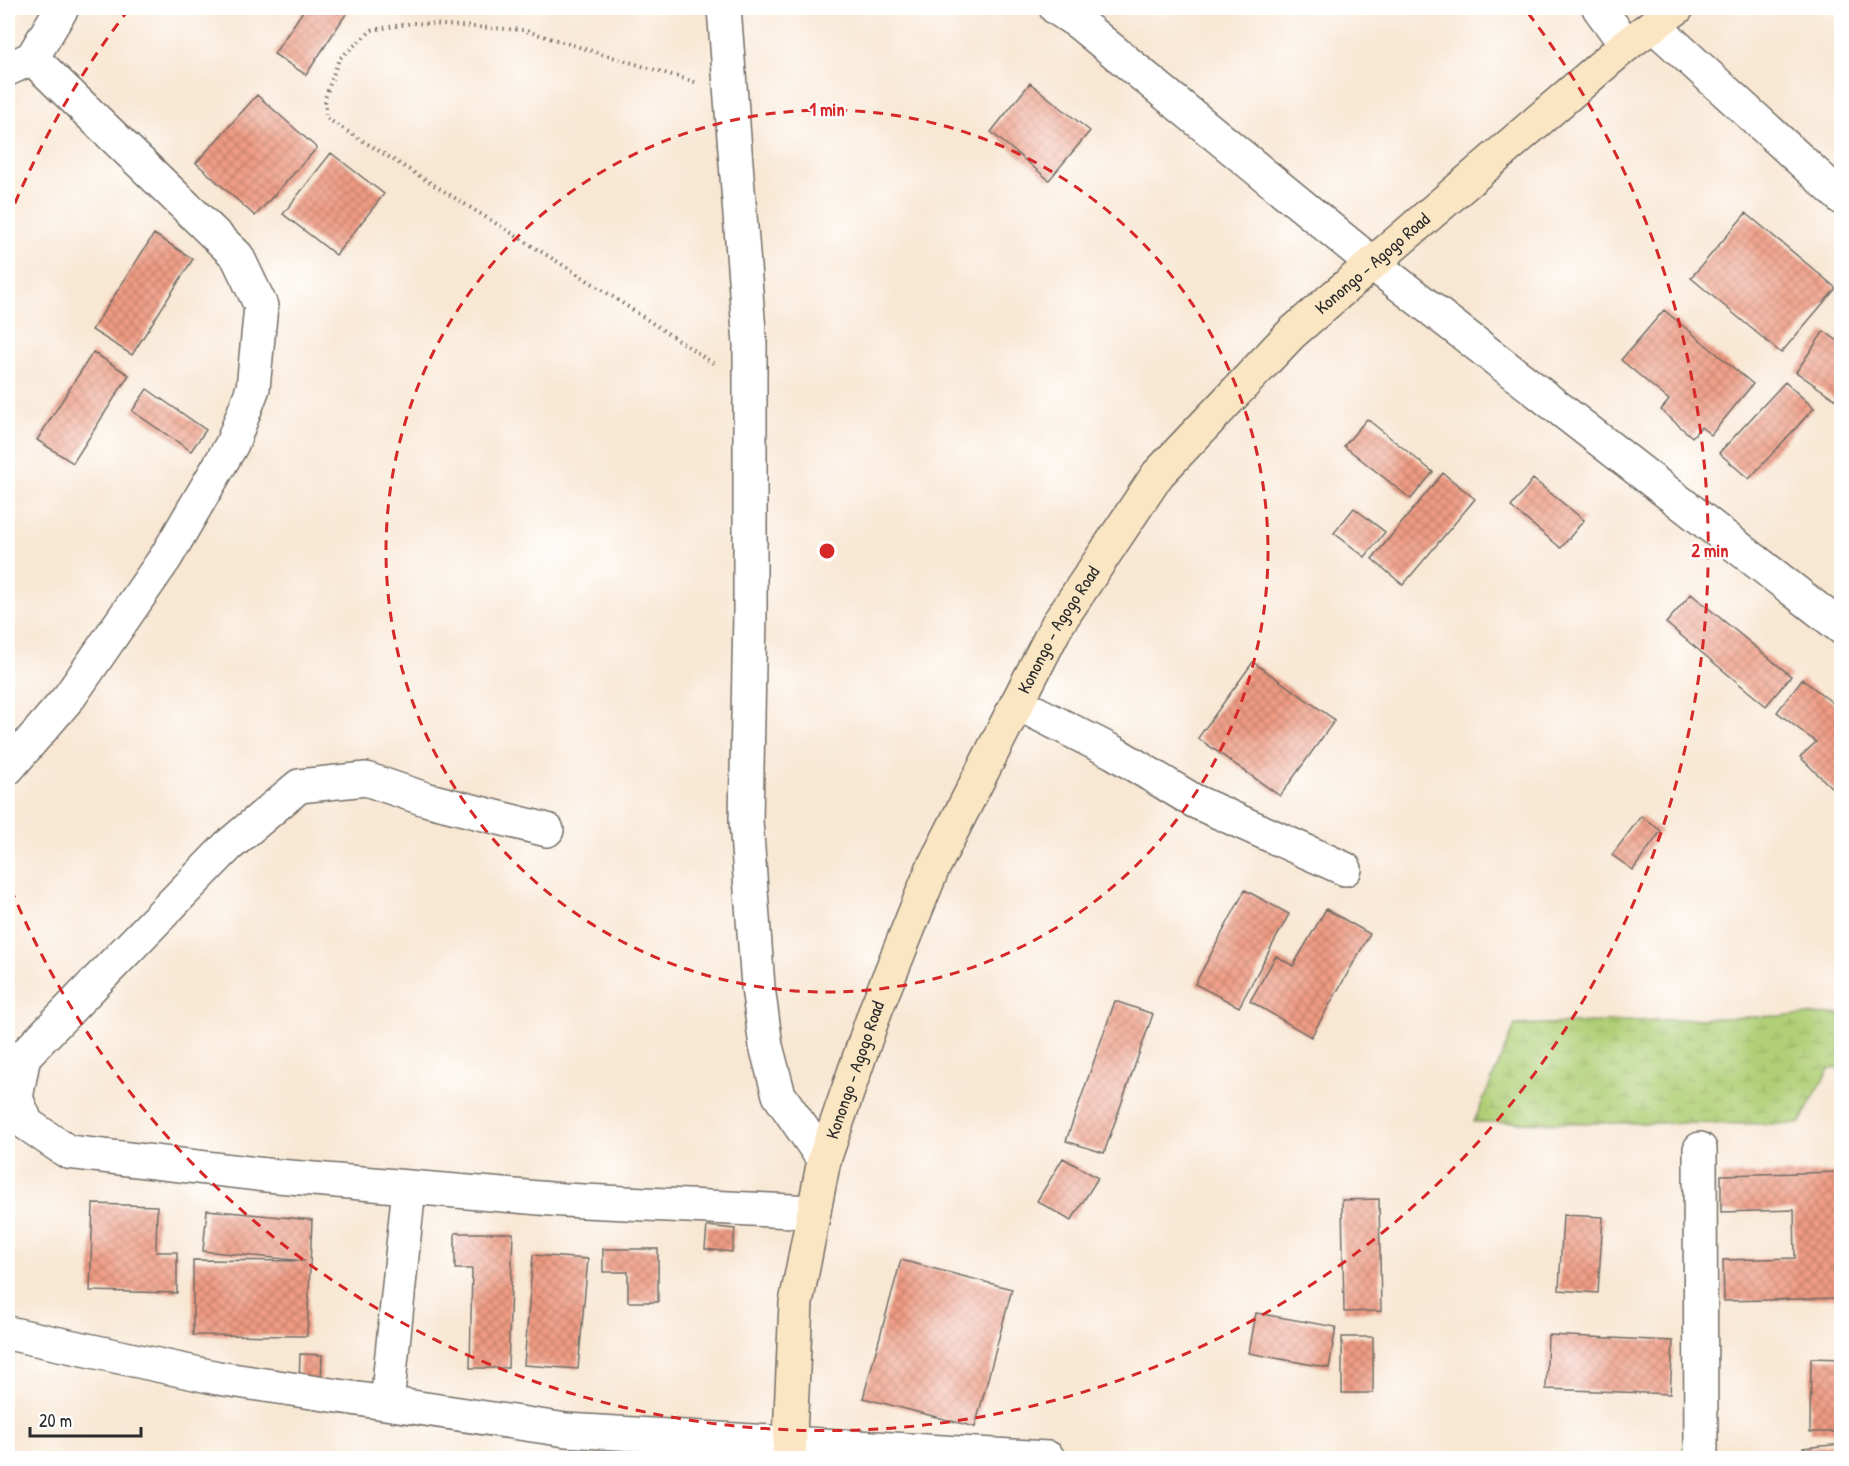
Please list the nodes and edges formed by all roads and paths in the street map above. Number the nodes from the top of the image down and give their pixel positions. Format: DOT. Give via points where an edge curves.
graph roads {
  1 [pos="62,8"];
  2 [pos="724,8"];
  3 [pos="1056,8"];
  4 [pos="1599,8"];
  5 [pos="1665,16"];
  6 [pos="1626,45"];
  7 [pos="20,64"];
  8 [pos="733,93"];
  9 [pos="1842,198"];
  10 [pos="1372,262"];
  11 [pos="750,388"];
  12 [pos="1842,628"];
  13 [pos="1017,703"];
  14 [pos="8,768"];
  15 [pos="547,830"];
  16 [pos="1345,869"];
  17 [pos="17,1128"];
  18 [pos="1700,1149"];
  19 [pos="824,1160"];
  20 [pos="409,1187"];
  21 [pos="814,1212"];
  22 [pos="8,1333"];
  23 [pos="387,1403"];
  24 [pos="789,1451"];
  25 [pos="1048,1458"];
  26 [pos="1701,1458"];
  1 -- 7 [label="street"];
  2 -- 8 [label="street"];
  3 -- 10 [label="street"];
  4 -- 6 [label="street"];
  5 -- 6 [label="main road, Konongo - Agogo Road"];
  5 -- 9 [label="street"];
  6 -- 10 [label="main road, Konongo - Agogo Road"];
  7 -- 14 [label="street" via="237,256 261,306 253,388 232,444 166,557 70,696"];
  8 -- 11 [label="street"];
  8 -- 11 [label="path" via="523,30 414,23 372,30 339,59 325,98 326,118 595,285"];
  10 -- 12 [label="street"];
  10 -- 13 [label="main road, Konongo - Agogo Road" via="1292,333 1158,474 1057,625"];
  11 -- 19 [label="street" via="746,821 758,987 766,1046 779,1095"];
  13 -- 16 [label="street" via="1113,752 1194,801"];
  13 -- 19 [label="main road, Konongo - Agogo Road" via="932,870 876,1009"];
  15 -- 17 [label="street" via="425,799 366,779 299,786 228,846 24,1056 16,1098"];
  17 -- 20 [label="street" via="68,1152"];
  18 -- 26 [label="street"];
  19 -- 21 [label="main road, Konongo - Agogo Road"];
  20 -- 21 [label="street" via="562,1200"];
  20 -- 23 [label="street"];
  21 -- 24 [label="main road, Konongo - Agogo Road" via="796,1303"];
  22 -- 23 [label="street" via="218,1378"];
  23 -- 24 [label="street" via="566,1430"];
  24 -- 25 [label="street"];
}
